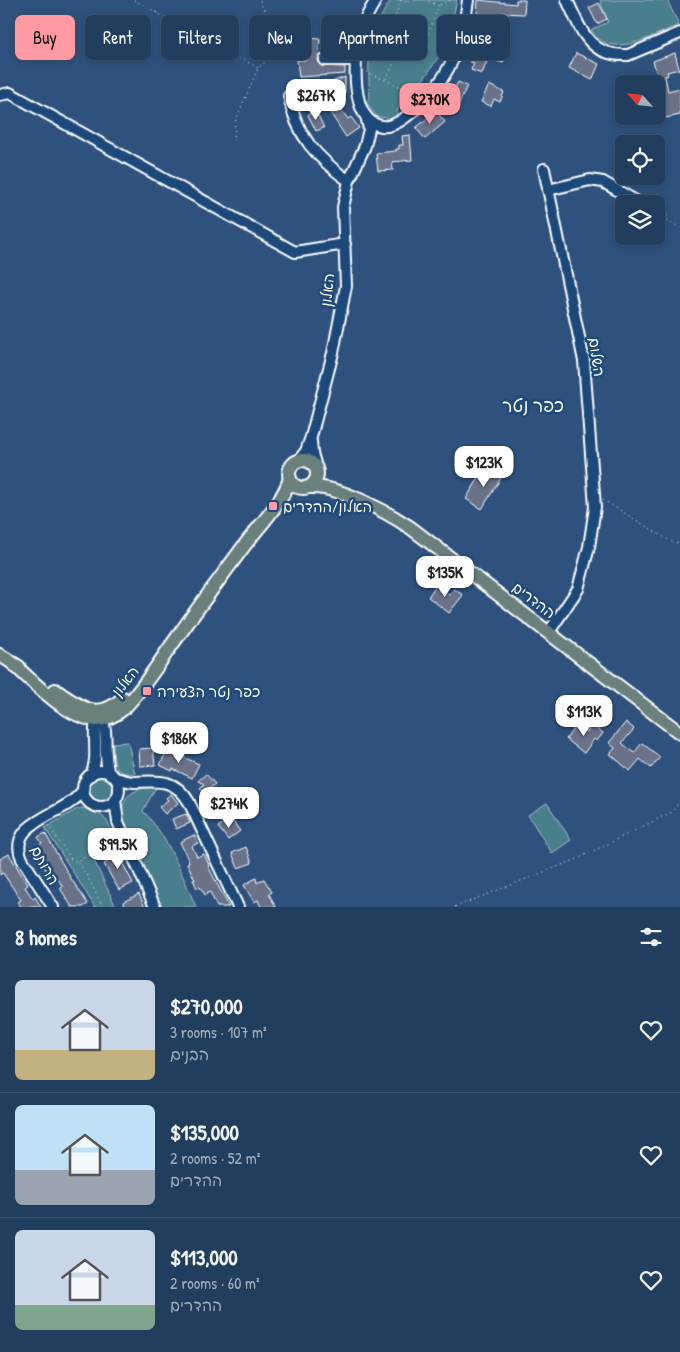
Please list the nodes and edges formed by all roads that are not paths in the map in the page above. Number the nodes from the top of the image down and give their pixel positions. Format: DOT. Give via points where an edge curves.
graph roads {
  1 [pos="376,0"];
  2 [pos="468,0"];
  3 [pos="570,1"];
  4 [pos="680,33"];
  5 [pos="325,60"];
  6 [pos="356,64"];
  7 [pos="0,95"];
  8 [pos="289,96"];
  9 [pos="366,116"];
  10 [pos="389,125"];
  11 [pos="365,146"];
  12 [pos="544,169"];
  13 [pos="349,181"];
  14 [pos="548,190"];
  15 [pos="625,195"];
  16 [pos="345,244"];
  17 [pos="311,437"];
  18 [pos="299,460"];
  19 [pos="317,469"];
  20 [pos="290,478"];
  21 [pos="305,487"];
  22 [pos="336,491"];
  23 [pos="281,499"];
  24 [pos="549,632"];
  25 [pos="0,655"];
  26 [pos="99,716"];
  27 [pos="680,733"];
  28 [pos="91,775"];
  29 [pos="112,775"];
  30 [pos="137,781"];
  31 [pos="84,788"];
  32 [pos="117,797"];
  33 [pos="72,803"];
  34 [pos="96,804"];
  35 [pos="118,822"];
  36 [pos="52,907"];
  37 [pos="155,907"];
  38 [pos="238,907"];
  1 -- 6 [label="street, האלון" via="360,32"];
  2 -- 10 [label="street, האלון" via="461,37 444,77 409,115"];
  3 -- 4 [label="street" via="586,37 603,52 628,55"];
  5 -- 6 [label="street"];
  6 -- 9 [label="street, האלון" via="358,97"];
  7 -- 16 [label="street" via="10,94 295,252"];
  8 -- 13 [label="street" via="292,115 313,150"];
  9 -- 10 [label="street" via="381,126"];
  9 -- 11 [label="street, האלון"];
  10 -- 11 [label="street, האלון"];
  11 -- 13 [label="street, האלון"];
  12 -- 14 [label="street, השלום"];
  13 -- 16 [label="street, האלון" via="343,207"];
  14 -- 15 [label="street" via="590,180 603,182"];
  14 -- 24 [label="street, השלום" via="584,362 595,507 578,589"];
  16 -- 17 [label="street, האלון" via="346,286"];
  17 -- 18 [label="street, האלון"];
  17 -- 19 [label="street, האלון"];
  18 -- 19 [label="main road" via="311,462"];
  18 -- 20 [label="main road" via="292,465"];
  19 -- 21 [label="main road" via="316,480"];
  19 -- 22 [label="main road, ההדרים" via="322,479"];
  20 -- 21 [label="main road" via="295,486"];
  20 -- 23 [label="main road, האלון"];
  21 -- 22 [label="main road, ההדרים"];
  21 -- 23 [label="main road, האלון"];
  22 -- 24 [label="main road, ההדרים" via="411,528"];
  23 -- 26 [label="main road, האלון" via="176,638 118,702"];
  24 -- 27 [label="main road, ההדרים"];
  25 -- 26 [label="main road"];
  26 -- 28 [label="street"];
  26 -- 29 [label="street" via="105,759"];
  28 -- 29 [label="street" via="99,771"];
  28 -- 31 [label="street"];
  29 -- 30 [label="street"];
  29 -- 32 [label="street" via="118,785"];
  30 -- 32 [label="street"];
  30 -- 38 [label="street" via="165,782 185,796"];
  31 -- 33 [label="street, הרותם"];
  31 -- 34 [label="street" via="85,796"];
  32 -- 34 [label="street" via="109,805"];
  32 -- 35 [label="street"];
  33 -- 34 [label="street, הרותם"];
  33 -- 36 [label="street, הרותם" via="32,824 22,834 19,846 19,853"];
  34 -- 35 [label="street" via="110,812"];
  35 -- 37 [label="street"];
}
